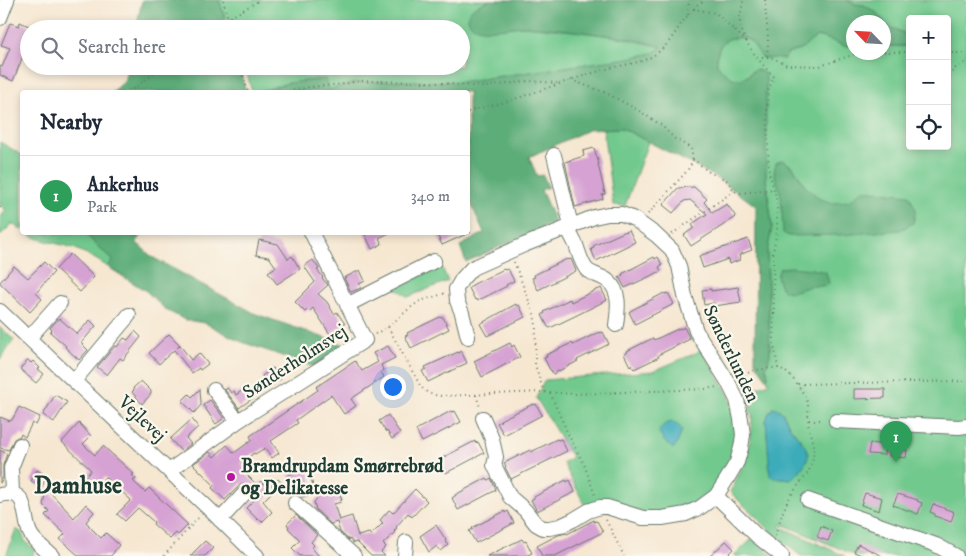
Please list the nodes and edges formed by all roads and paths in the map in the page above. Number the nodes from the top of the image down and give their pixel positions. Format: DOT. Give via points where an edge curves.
graph roads {
  1 [pos="7,0"];
  2 [pos="223,0"];
  3 [pos="260,0"];
  4 [pos="689,0"];
  5 [pos="705,0"];
  6 [pos="743,0"];
  7 [pos="765,0"];
  8 [pos="694,9"];
  9 [pos="688,15"];
  10 [pos="0,18"];
  11 [pos="229,18"];
  12 [pos="226,20"];
  13 [pos="747,43"];
  14 [pos="891,52"];
  15 [pos="906,52"];
  16 [pos="966,52"];
  17 [pos="951,53"];
  18 [pos="766,57"];
  19 [pos="846,57"];
  20 [pos="757,58"];
  21 [pos="966,62"];
  22 [pos="951,74"];
  23 [pos="152,75"];
  24 [pos="243,75"];
  25 [pos="571,80"];
  26 [pos="559,83"];
  27 [pos="132,90"];
  28 [pos="247,90"];
  29 [pos="296,90"];
  30 [pos="470,111"];
  31 [pos="554,155"];
  32 [pos="693,159"];
  33 [pos="773,188"];
  34 [pos="734,190"];
  35 [pos="641,224"];
  36 [pos="569,226"];
  37 [pos="312,235"];
  38 [pos="661,240"];
  39 [pos="510,252"];
  40 [pos="434,261"];
  41 [pos="456,289"];
  42 [pos="60,303"];
  43 [pos="346,305"];
  44 [pos="0,311"];
  45 [pos="129,315"];
  46 [pos="616,325"];
  47 [pos="388,327"];
  48 [pos="468,337"];
  49 [pos="29,338"];
  50 [pos="364,340"];
  51 [pos="778,368"];
  52 [pos="74,381"];
  53 [pos="966,381"];
  54 [pos="728,382"];
  55 [pos="797,384"];
  56 [pos="214,390"];
  57 [pos="543,392"];
  58 [pos="550,393"];
  59 [pos="483,418"];
  60 [pos="809,420"];
  61 [pos="836,421"];
  62 [pos="238,422"];
  63 [pos="966,426"];
  64 [pos="20,445"];
  65 [pos="169,471"];
  66 [pos="6,494"];
  67 [pos="244,494"];
  68 [pos="716,496"];
  69 [pos="808,500"];
  70 [pos="295,503"];
  71 [pos="600,507"];
  72 [pos="207,508"];
  73 [pos="220,520"];
  74 [pos="406,542"];
  75 [pos="779,554"];
  76 [pos="52,556"];
  77 [pos="164,556"];
  78 [pos="257,556"];
  79 [pos="354,556"];
  80 [pos="405,556"];
  81 [pos="624,556"];
  82 [pos="956,556"];
  1 -- 10 [label="street"];
  2 -- 11 [label="path"];
  3 -- 11 [label="path"];
  4 -- 9 [label="path"];
  5 -- 8 [label="path"];
  6 -- 13 [label="path" via="740,16"];
  7 -- 18 [label="path"];
  8 -- 9 [label="path"];
  8 -- 13 [label="path" via="716,13"];
  9 -- 25 [label="path" via="672,39 647,60"];
  11 -- 12 [label="path"];
  13 -- 20 [label="path"];
  14 -- 15 [label="path"];
  16 -- 17 [label="path"];
  18 -- 19 [label="path" via="787,65 820,66"];
  18 -- 20 [label="path"];
  20 -- 33 [label="path" via="774,78 768,91 767,106 769,173"];
  21 -- 22 [label="path"];
  23 -- 27 [label="path"];
  24 -- 28 [label="path"];
  25 -- 26 [label="path"];
  25 -- 32 [label="path" via="606,93 661,125 675,139 691,148"];
  26 -- 29 [label="path" via="530,81 484,87 357,81"];
  26 -- 30 [label="path"];
  31 -- 36 [label="street"];
  32 -- 34 [label="path" via="708,172 728,182"];
  32 -- 35 [label="path" via="687,171"];
  33 -- 34 [label="path" via="740,193"];
  33 -- 51 [label="path" via="777,208 773,252 773,339"];
  34 -- 38 [label="path"];
  35 -- 36 [label="street, Sønderlunden" via="615,213 601,214"];
  35 -- 38 [label="street, Sønderlunden"];
  36 -- 39 [label="street, Sønderlunden"];
  36 -- 46 [label="street" via="588,271 608,281 614,288 618,305"];
  37 -- 43 [label="street, Sønderholmsvej"];
  38 -- 54 [label="street, Sønderlunden" via="672,250 679,266 696,331"];
  39 -- 41 [label="street, Sønderlunden" via="472,268"];
  39 -- 57 [label="path" via="534,314 535,365"];
  40 -- 43 [label="street, Sønderholmsvej"];
  41 -- 47 [label="path" via="420,301"];
  41 -- 48 [label="street"];
  42 -- 49 [label="street"];
  43 -- 50 [label="street, Sønderholmsvej"];
  44 -- 49 [label="street, Vejlevej"];
  45 -- 52 [label="street"];
  47 -- 50 [label="path"];
  47 -- 57 [label="path" via="421,387 428,393 442,396"];
  49 -- 52 [label="street, Vejlevej"];
  50 -- 62 [label="street, Sønderholmsvej"];
  51 -- 54 [label="path" via="754,370"];
  51 -- 55 [label="path" via="784,369"];
  52 -- 65 [label="street, Vejlevej"];
  53 -- 55 [label="path"];
  54 -- 58 [label="path" via="705,388"];
  54 -- 68 [label="street, Sønderlunden" via="737,400 743,434 736,462"];
  55 -- 60 [label="path" via="808,403"];
  56 -- 62 [label="street, Sønderholmsvej"];
  57 -- 58 [label="path"];
  58 -- 71 [label="path" via="584,464"];
  59 -- 71 [label="street" via="492,438 496,457 494,465 503,484 510,497 536,524 543,528 560,526"];
  60 -- 61 [label="path"];
  60 -- 75 [label="path" via="813,459 809,472 782,512 775,538"];
  61 -- 63 [label="street"];
  62 -- 65 [label="street, Sønderholmsvej"];
  64 -- 66 [label="street"];
  65 -- 72 [label="street, Vejlevej"];
  66 -- 76 [label="street" via="19,496 32,536"];
  67 -- 73 [label="street"];
  68 -- 71 [label="street, Sønderlunden" via="686,514 662,518 643,518"];
  68 -- 75 [label="street"];
  69 -- 82 [label="street" via="936,545"];
  70 -- 79 [label="street"];
  71 -- 81 [label="path"];
  72 -- 73 [label="street, Vejlevej"];
  72 -- 77 [label="path"];
  73 -- 78 [label="street, Vejlevej"];
  74 -- 80 [label="street"];
}
